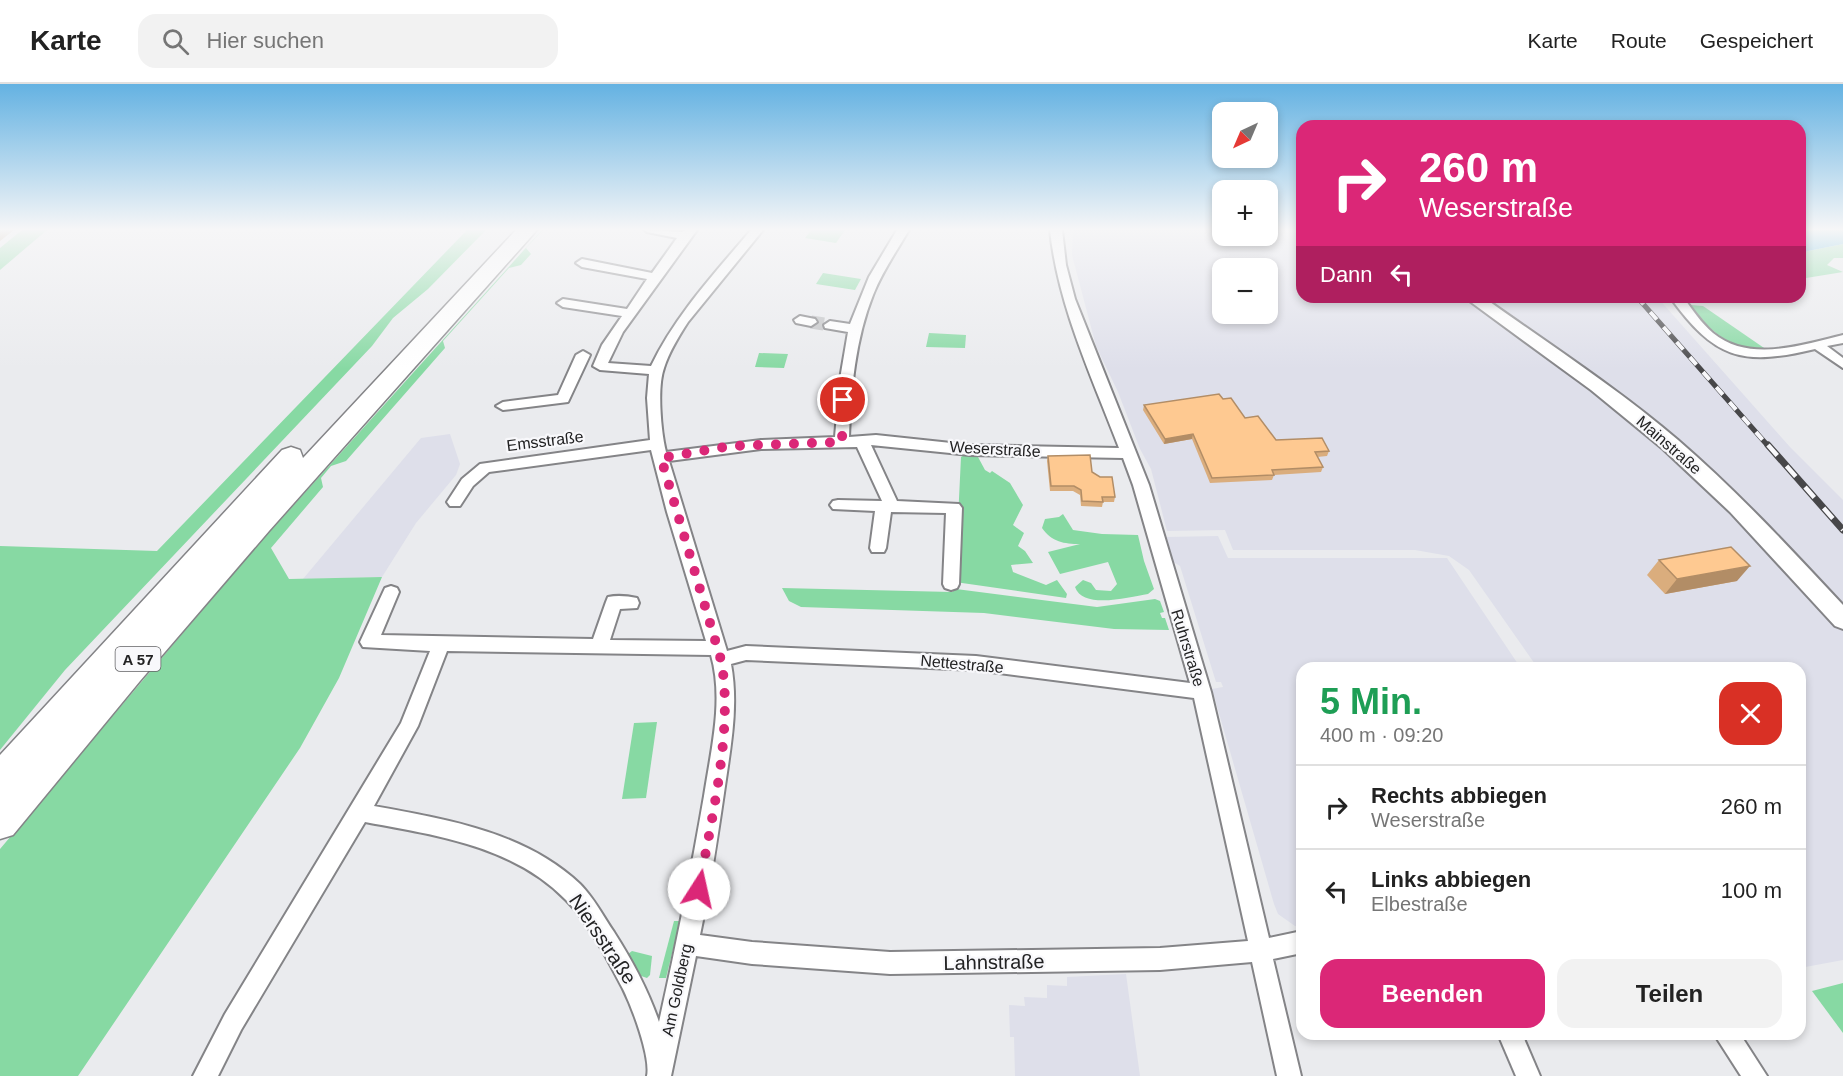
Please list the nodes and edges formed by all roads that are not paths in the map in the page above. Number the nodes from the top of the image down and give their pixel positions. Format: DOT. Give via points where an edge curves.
graph roads {
  1 [pos="461,276"];
  2 [pos="484,276"];
  3 [pos="645,276"];
  4 [pos="719,276"];
  5 [pos="875,276"];
  6 [pos="1063,276"];
  7 [pos="653,278"];
  8 [pos="563,303"];
  9 [pos="1480,303"];
  10 [pos="1681,303"];
  11 [pos="630,313"];
  12 [pos="830,325"];
  13 [pos="855,329"];
  14 [pos="1843,339"];
  15 [pos="1817,345"];
  16 [pos="603,355"];
  17 [pos="1843,364"];
  18 [pos="656,370"];
  19 [pos="503,406"];
  20 [pos="842,442"];
  21 [pos="862,442"];
  22 [pos="659,451"];
  23 [pos="1130,453"];
  24 [pos="455,502"];
  25 [pos="838,505"];
  26 [pos="887,506"];
  27 [pos="878,548"];
  28 [pos="951,585"];
  29 [pos="391,592"];
  30 [pos="631,603"];
  31 [pos="1843,620"];
  32 [pos="441,644"];
  33 [pos="600,646"];
  34 [pos="719,654"];
  35 [pos="1202,692"];
  36 [pos="0,780"];
  37 [pos="360,813"];
  38 [pos="0,823"];
  39 [pos="1296,943"];
  40 [pos="687,944"];
  41 [pos="1260,951"];
  42 [pos="1513,1040"];
  43 [pos="1730,1040"];
  44 [pos="659,1072"];
  45 [pos="205,1076"];
  46 [pos="1289,1076"];
  47 [pos="1528,1076"];
  48 [pos="1755,1076"];
  1 -- 36 [label="highway, A 57" via="254,496"];
  2 -- 38 [label="highway, A 57" via="272,507"];
  3 -- 7 [label="street"];
  4 -- 18 [label="street, Am Goldberg" via="683,320"];
  5 -- 13 [label="street"];
  6 -- 23 [label="street, Ruhrstraße"];
  7 -- 11 [label="street"];
  8 -- 11 [label="street"];
  9 -- 31 [label="street, Mainstraße" via="1670,444"];
  10 -- 15 [label="street" via="1706,333 1733,348 1774,354"];
  11 -- 16 [label="street"];
  12 -- 13 [label="street"];
  13 -- 20 [label="street" via="843,400"];
  14 -- 15 [label="street"];
  15 -- 17 [label="street"];
  16 -- 18 [label="street" via="600,366"];
  16 -- 19 [label="street" via="582,355 563,399"];
  18 -- 22 [label="street, Am Goldberg" via="654,398"];
  20 -- 21 [label="street, Weserstraße"];
  20 -- 22 [label="street, Weserstraße"];
  21 -- 23 [label="street, Weserstraße" via="957,450"];
  21 -- 26 [label="street" via="889,497"];
  22 -- 24 [label="street, Emsstraße" via="485,468 465,484"];
  22 -- 34 [label="street, Am Goldberg"];
  23 -- 35 [label="street, Ruhrstraße"];
  25 -- 26 [label="street"];
  26 -- 27 [label="street"];
  26 -- 28 [label="street" via="954,508"];
  29 -- 32 [label="street" via="369,642"];
  30 -- 33 [label="street" via="614,602"];
  32 -- 33 [label="street"];
  32 -- 37 [label="street" via="409,726"];
  33 -- 34 [label="street"];
  34 -- 35 [label="street, Nettestraße" via="976,663"];
  34 -- 40 [label="street, Am Goldberg" via="726,686 724,728"];
  35 -- 41 [label="street, Ruhrstraße"];
  37 -- 44 [label="street, Niersstraße" via="454,829 509,850 565,885 583,903 636,987 653,1036"];
  37 -- 45 [label="street" via="233,1022"];
  39 -- 41 [label="street, Lahnstraße"];
  40 -- 41 [label="street, Lahnstraße" via="890,963 1160,959"];
  40 -- 44 [label="street, Am Goldberg"];
  41 -- 46 [label="street, Ruhrstraße"];
  42 -- 47 [label="street"];
  43 -- 48 [label="street"];
}
